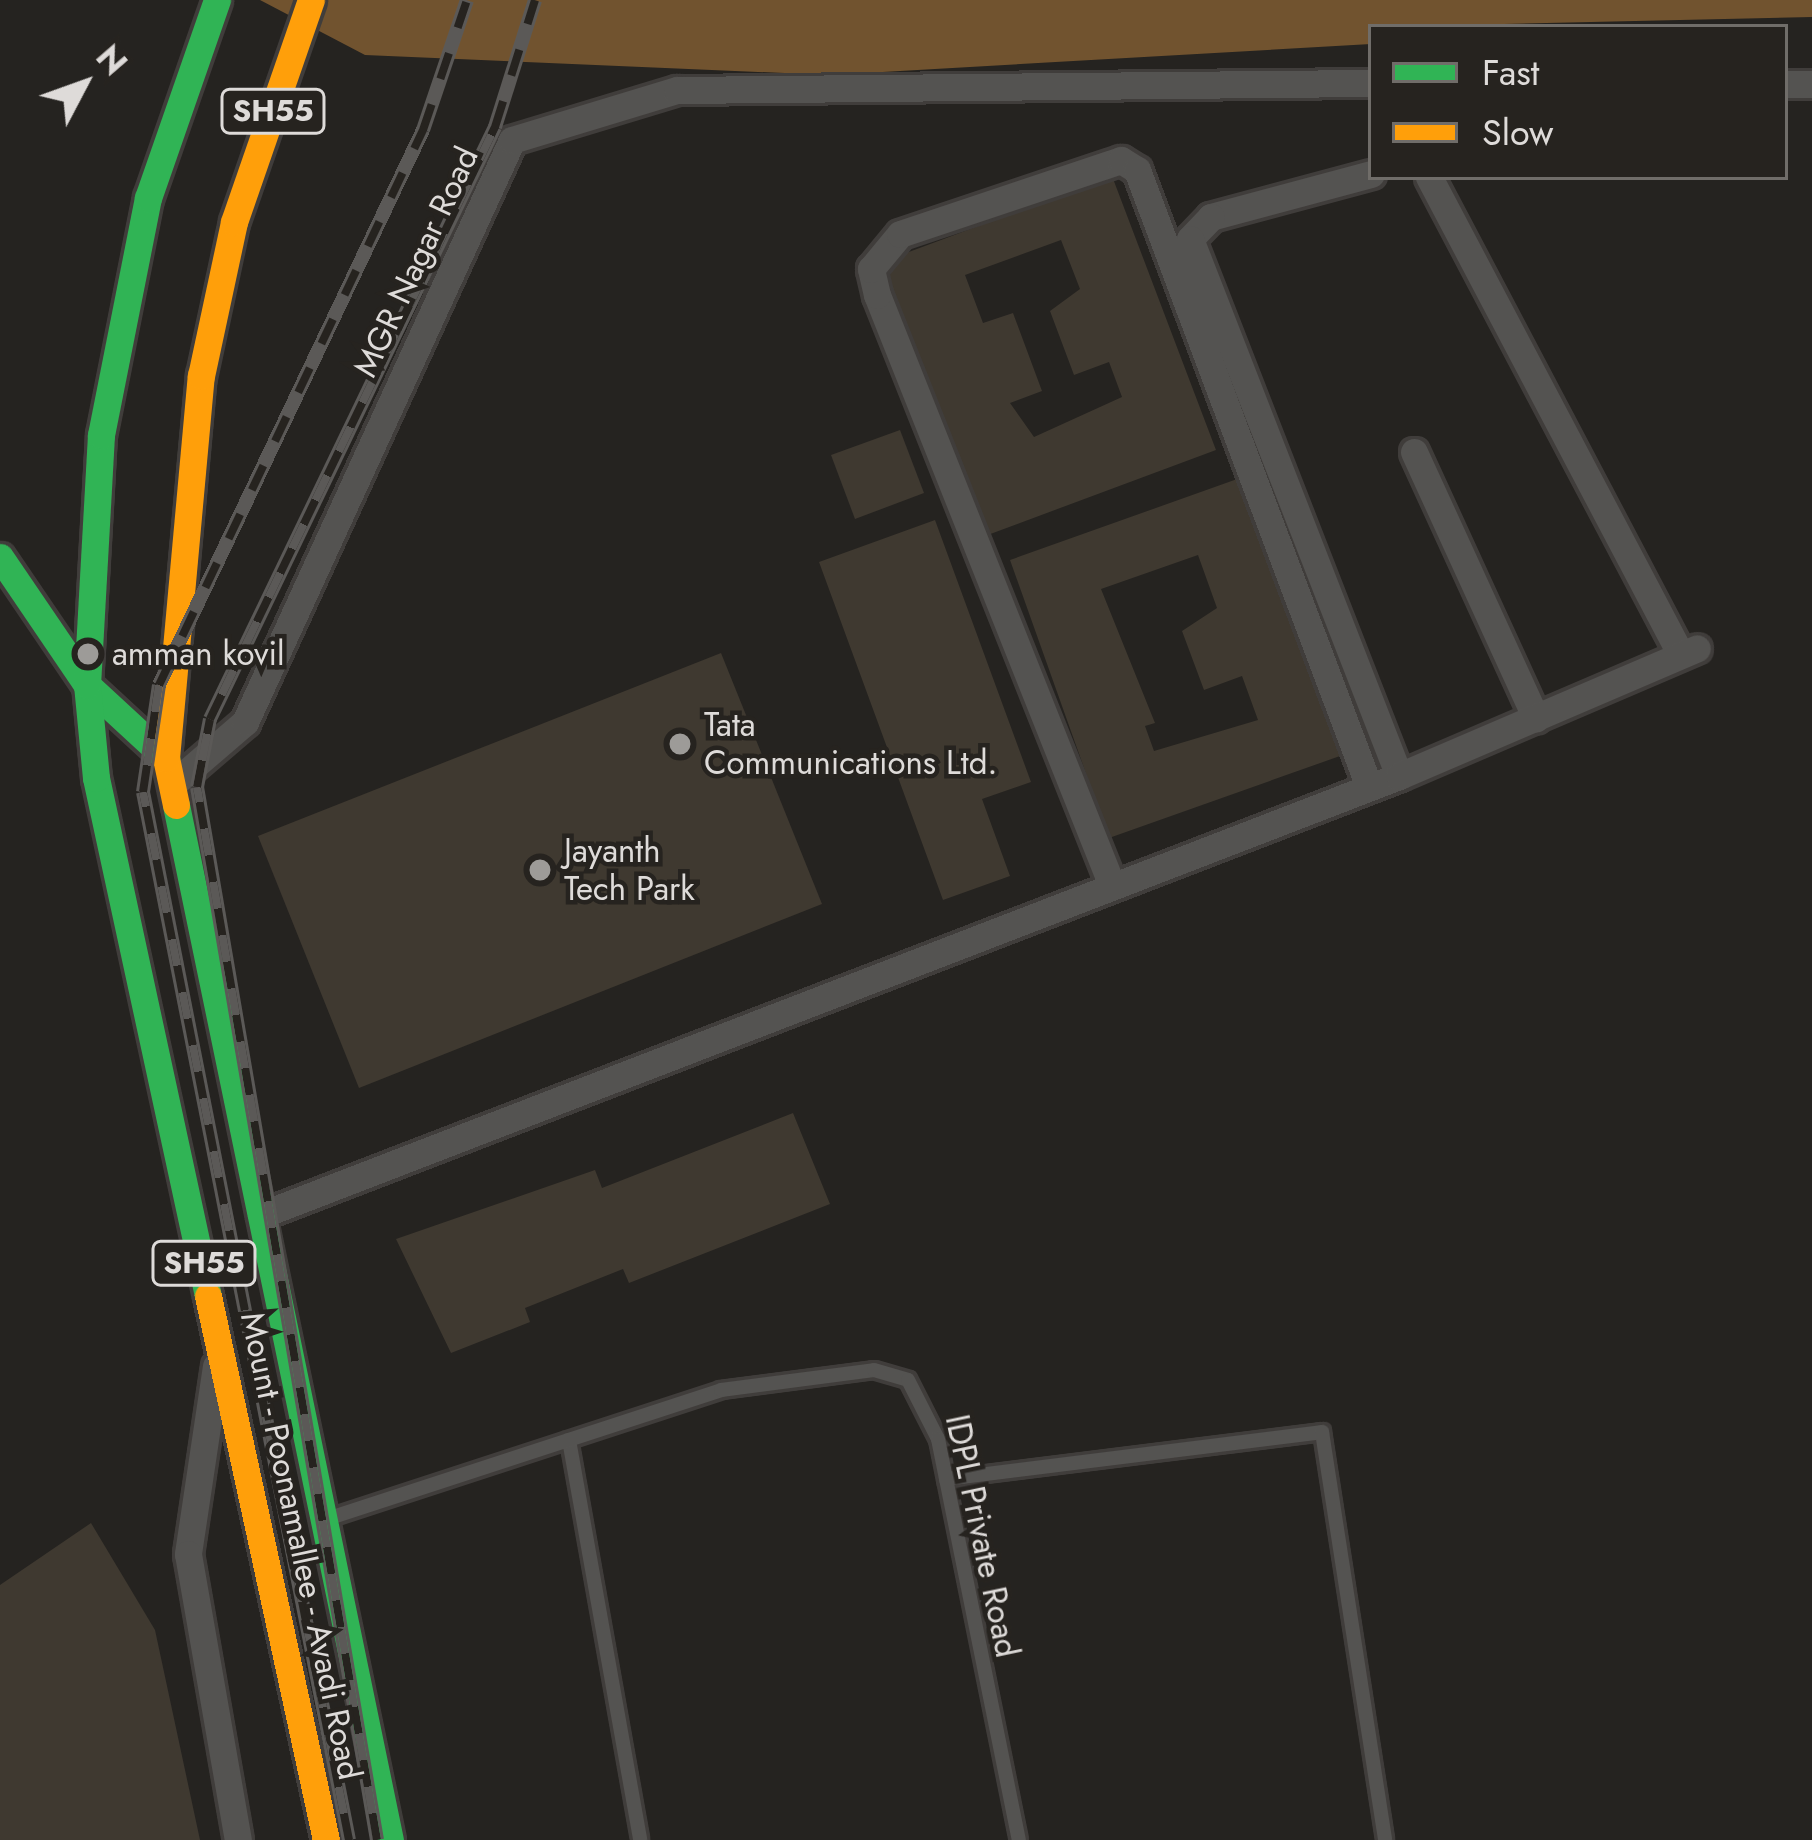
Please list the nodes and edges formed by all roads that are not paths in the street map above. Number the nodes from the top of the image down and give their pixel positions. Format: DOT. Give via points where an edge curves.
graph roads {
  1 [pos="217,0"];
  2 [pos="311,0"];
  3 [pos="1368,83"];
  4 [pos="1368,175"];
  5 [pos="1431,180"];
  6 [pos="1414,452"];
  7 [pos="0,557"];
  8 [pos="87,685"];
  9 [pos="1536,718"];
  10 [pos="169,771"];
  11 [pos="1399,776"];
  12 [pos="1368,784"];
  13 [pos="1111,883"];
  14 [pos="262,1215"];
  15 [pos="221,1342"];
  16 [pos="569,1440"];
  17 [pos="946,1479"];
  18 [pos="324,1520"];
  19 [pos="238,1840"];
  20 [pos="326,1840"];
  21 [pos="390,1840"];
  22 [pos="640,1840"];
  23 [pos="1019,1840"];
  24 [pos="1385,1840"];
  1 -- 8 [label="main road, Mount - Poonamallee - Avadi Road / SH55" via="148,198 101,435"];
  2 -- 10 [label="main road, Mount - Poonamallee - Avadi Road / SH55" via="234,222 201,376"];
  3 -- 10 [label="street, MGR Nagar Road" via="676,90 512,140 245,722"];
  4 -- 11 [label="street" via="1210,217 1190,238"];
  5 -- 9 [label="street" via="1689,652"];
  6 -- 9 [label="street"];
  7 -- 8 [label="main road"];
  8 -- 10 [label="main road"];
  8 -- 15 [label="main road, Mount - Poonamallee - Avadi Road / SH55" via="96,778"];
  9 -- 11 [label="street"];
  10 -- 14 [label="main road, Mount - Poonamallee - Avadi Road / SH55"];
  11 -- 12 [label="street"];
  12 -- 13 [label="street"];
  12 -- 13 [label="street" via="1137,170 1121,160 900,234 871,268 877,295"];
  13 -- 14 [label="street"];
  14 -- 18 [label="main road, Mount - Poonamallee - Avadi Road / SH55"];
  15 -- 19 [label="street" via="195,1456 188,1554"];
  15 -- 20 [label="main road, Mount - Poonamallee - Avadi Road / SH55"];
  16 -- 17 [label="lane, IDPL Private Road" via="721,1390 874,1370 908,1380 925,1401"];
  16 -- 18 [label="lane, IDPL Private Road"];
  16 -- 22 [label="lane"];
  17 -- 23 [label="lane, IDPL Private Road"];
  17 -- 24 [label="lane" via="1322,1432"];
  18 -- 21 [label="main road, Mount - Poonamallee - Avadi Road / SH55"];
}
